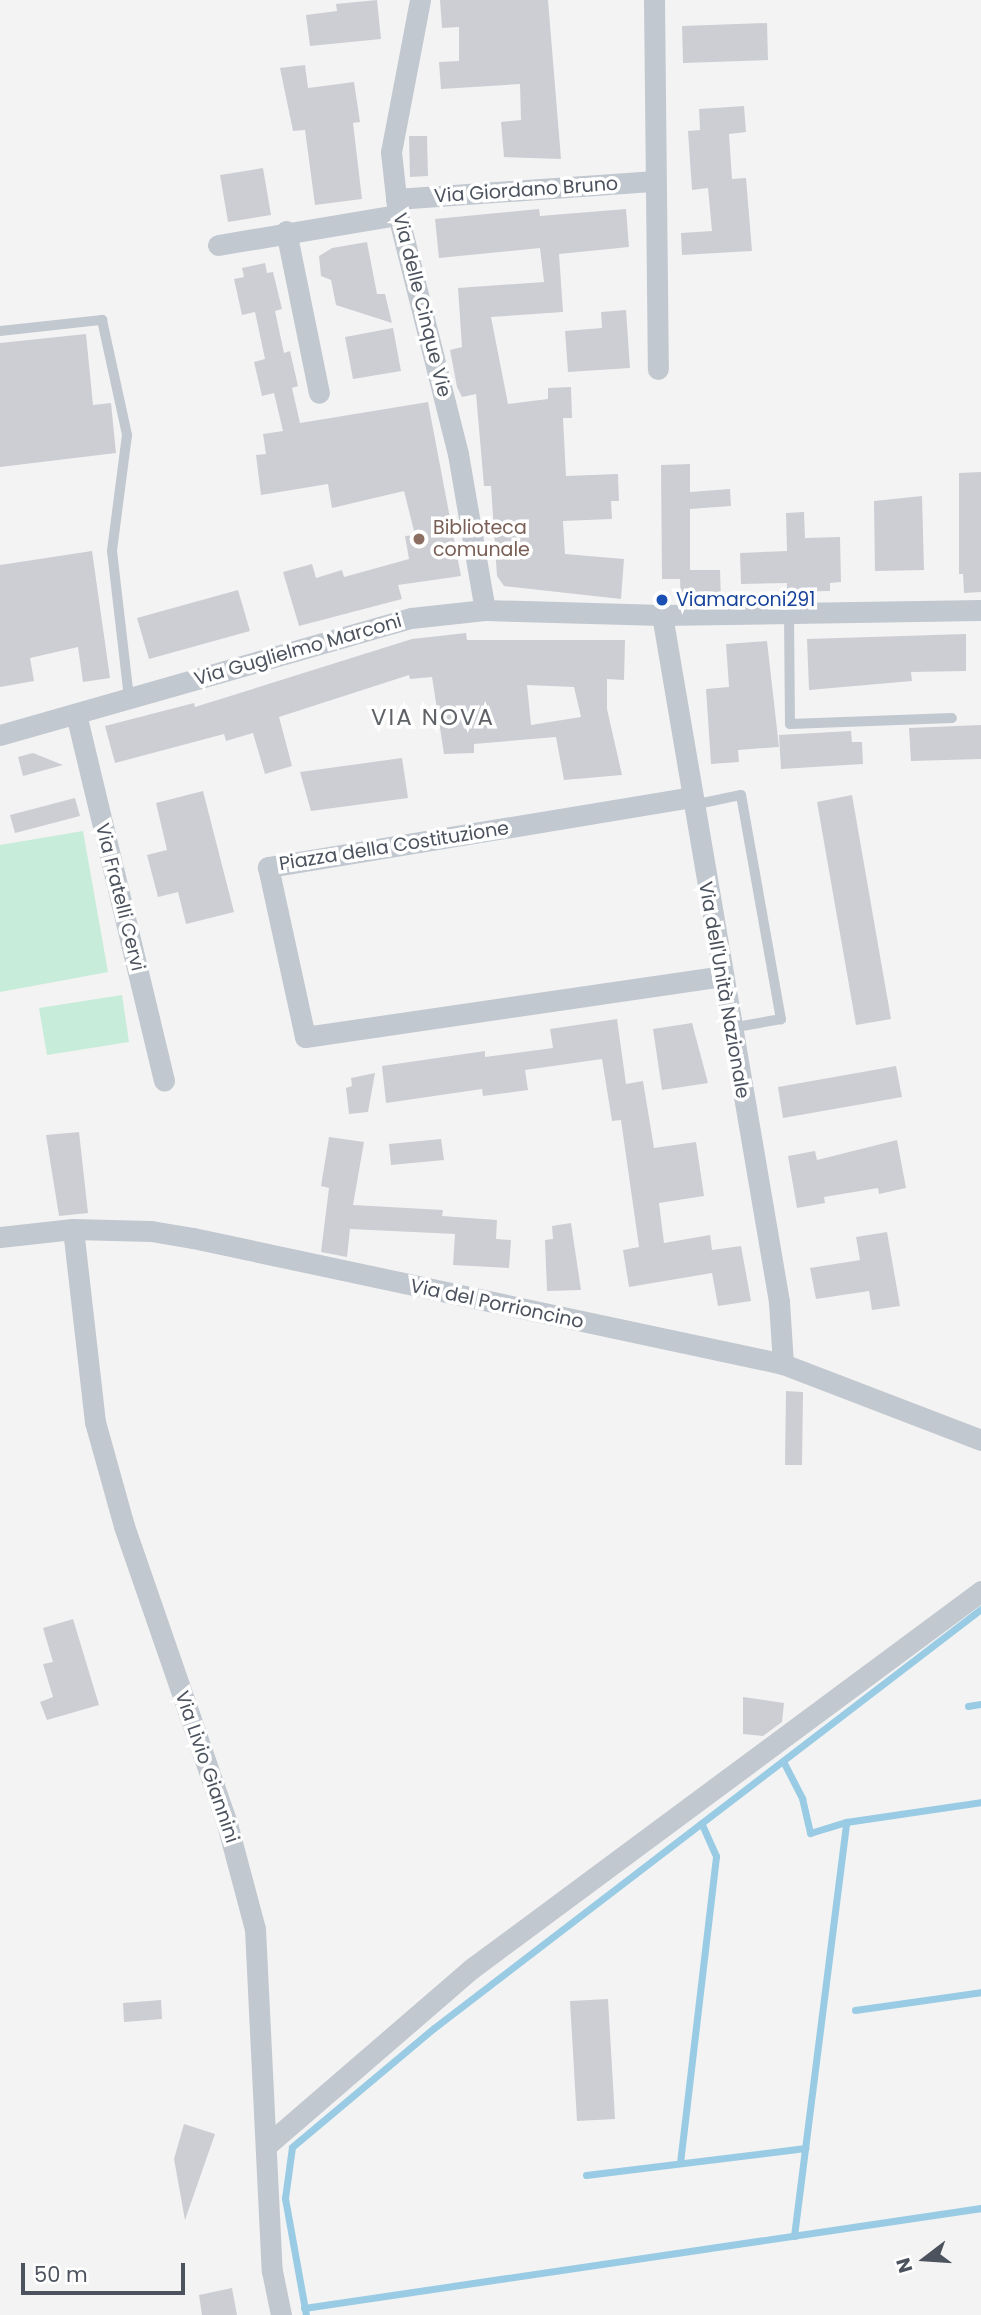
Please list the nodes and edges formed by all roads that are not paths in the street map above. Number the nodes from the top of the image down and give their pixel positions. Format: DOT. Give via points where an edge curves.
graph roads {
  1 [pos="420,0"];
  2 [pos="654,0"];
  3 [pos="655,181"];
  4 [pos="397,206"];
  5 [pos="286,231"];
  6 [pos="218,245"];
  7 [pos="0,331"];
  8 [pos="658,369"];
  9 [pos="319,393"];
  10 [pos="485,610"];
  11 [pos="981,610"];
  12 [pos="789,613"];
  13 [pos="662,615"];
  14 [pos="129,699"];
  15 [pos="76,714"];
  16 [pos="952,718"];
  17 [pos="0,735"];
  18 [pos="692,801"];
  19 [pos="721,976"];
  20 [pos="731,1028"];
  21 [pos="164,1081"];
  22 [pos="73,1229"];
  23 [pos="0,1237"];
  24 [pos="783,1364"];
  25 [pos="981,1440"];
  26 [pos="981,1591"];
  27 [pos="267,2146"];
  28 [pos="281,2315"];
  1 -- 4 [label="street, Via delle Cinque Vie" via="391,152"];
  2 -- 3 [label="street"];
  3 -- 4 [label="street, Via Giordano Bruno"];
  3 -- 8 [label="street"];
  4 -- 5 [label="street, Via Giordano Bruno"];
  4 -- 10 [label="street, Via delle Cinque Vie" via="458,454"];
  5 -- 6 [label="street, Via Giordano Bruno"];
  5 -- 9 [label="street"];
  7 -- 14 [label="lane" via="102,320 127,435 112,551"];
  10 -- 13 [label="street, Via Guglielmo Marconi"];
  10 -- 14 [label="street, Via Guglielmo Marconi" via="411,618"];
  11 -- 12 [label="street, Via Guglielmo Marconi"];
  12 -- 13 [label="street, Via Guglielmo Marconi"];
  12 -- 16 [label="lane" via="790,724"];
  13 -- 18 [label="street, Via dell'Unità Nazionale"];
  14 -- 15 [label="street, Via Guglielmo Marconi"];
  15 -- 17 [label="street, Via Guglielmo Marconi"];
  15 -- 21 [label="street, Via Fratelli Cervi"];
  18 -- 19 [label="street, Via dell'Unità Nazionale"];
  18 -- 19 [label="street, Piazza della Costituzione" via="268,867 305,1037"];
  18 -- 20 [label="lane" via="741,795 780,1019"];
  19 -- 20 [label="street, Via dell'Unità Nazionale"];
  20 -- 24 [label="street, Via dell'Unità Nazionale" via="779,1302"];
  22 -- 23 [label="street, Via del Porrioncino"];
  22 -- 24 [label="street, Via del Porrioncino" via="151,1231 193,1238"];
  22 -- 27 [label="street, Via Livio Giannini" via="95,1422 124,1525 226,1820 255,1928"];
  24 -- 25 [label="street, Via del Porrioncino"];
  26 -- 27 [label="street" via="471,1969"];
  27 -- 28 [label="street, Via Livio Giannini" via="272,2270"];
}
